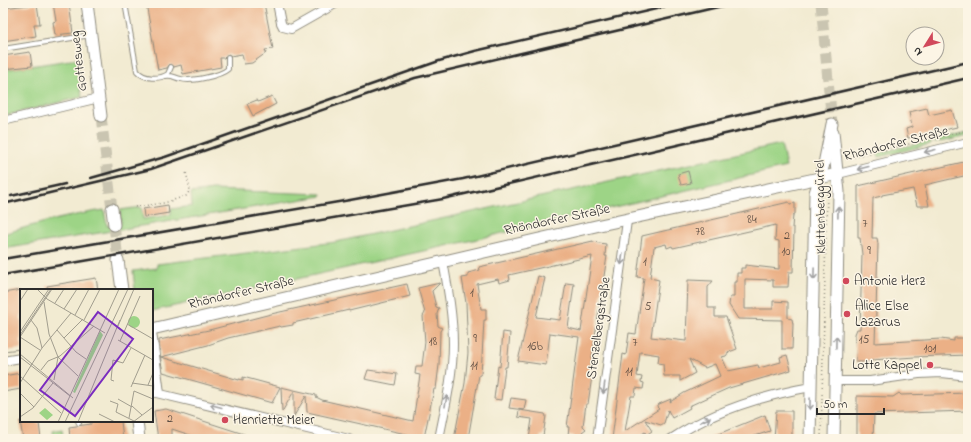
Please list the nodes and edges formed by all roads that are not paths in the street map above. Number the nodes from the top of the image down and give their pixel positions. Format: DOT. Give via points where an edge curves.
graph roads {
  1 [pos="87,3"];
  2 [pos="125,3"];
  3 [pos="277,3"];
  4 [pos="337,3"];
  5 [pos="91,35"];
  6 [pos="3,49"];
  7 [pos="228,57"];
  8 [pos="171,67"];
  9 [pos="165,76"];
  10 [pos="99,98"];
  11 [pos="101,116"];
  12 [pos="3,121"];
  13 [pos="968,142"];
  14 [pos="838,174"];
  15 [pos="820,178"];
  16 [pos="112,209"];
  17 [pos="627,221"];
  18 [pos="114,225"];
  19 [pos="118,260"];
  20 [pos="443,261"];
  21 [pos="122,289"];
  22 [pos="153,330"];
  23 [pos="153,346"];
  24 [pos="20,358"];
  25 [pos="3,361"];
  26 [pos="968,376"];
  27 [pos="835,381"];
  28 [pos="811,387"];
  29 [pos="156,392"];
  30 [pos="137,422"];
  31 [pos="140,439"];
  32 [pos="349,439"];
  33 [pos="439,439"];
  34 [pos="597,439"];
  35 [pos="671,439"];
  36 [pos="810,439"];
  37 [pos="834,439"];
  1 -- 5 [label="street, Gottesweg"];
  2 -- 9 [label="lane" via="137,71 147,77"];
  3 -- 4 [label="street" via="283,27 291,29"];
  5 -- 6 [label="lane"];
  5 -- 10 [label="street, Gottesweg"];
  7 -- 9 [label="lane" via="228,69 218,75 184,80 173,75"];
  8 -- 9 [label="lane"];
  10 -- 11 [label="street, Gottesweg"];
  10 -- 12 [label="street"];
  13 -- 14 [label="street, Rhöndorfer Straße, one-way"];
  14 -- 15 [label="street, Rhöndorfer Straße"];
  14 -- 15 [label="street, Klettenberggürtel" via="832,124"];
  27 -- 14 [label="street, Klettenberggürtel, one-way"];
  15 -- 17 [label="street, Rhöndorfer Straße"];
  15 -- 28 [label="street, Klettenberggürtel, one-way" via="815,193"];
  16 -- 18 [label="street"];
  17 -- 20 [label="street, Rhöndorfer Straße"];
  17 -- 34 [label="street, Stenzelbergstraße, one-way"];
  19 -- 21 [label="street"];
  20 -- 22 [label="street, Rhöndorfer Straße"];
  33 -- 20 [label="street, one-way" via="451,374 453,346 452,308"];
  23 -- 29 [label="street"];
  24 -- 25 [label="street"];
  26 -- 27 [label="street" via="942,373"];
  27 -- 37 [label="street, Klettenberggürtel"];
  35 -- 28 [label="street, one-way" via="741,404"];
  28 -- 36 [label="street, Klettenberggürtel, one-way"];
  32 -- 29 [label="street, one-way"];
  30 -- 31 [label="street"];
}
